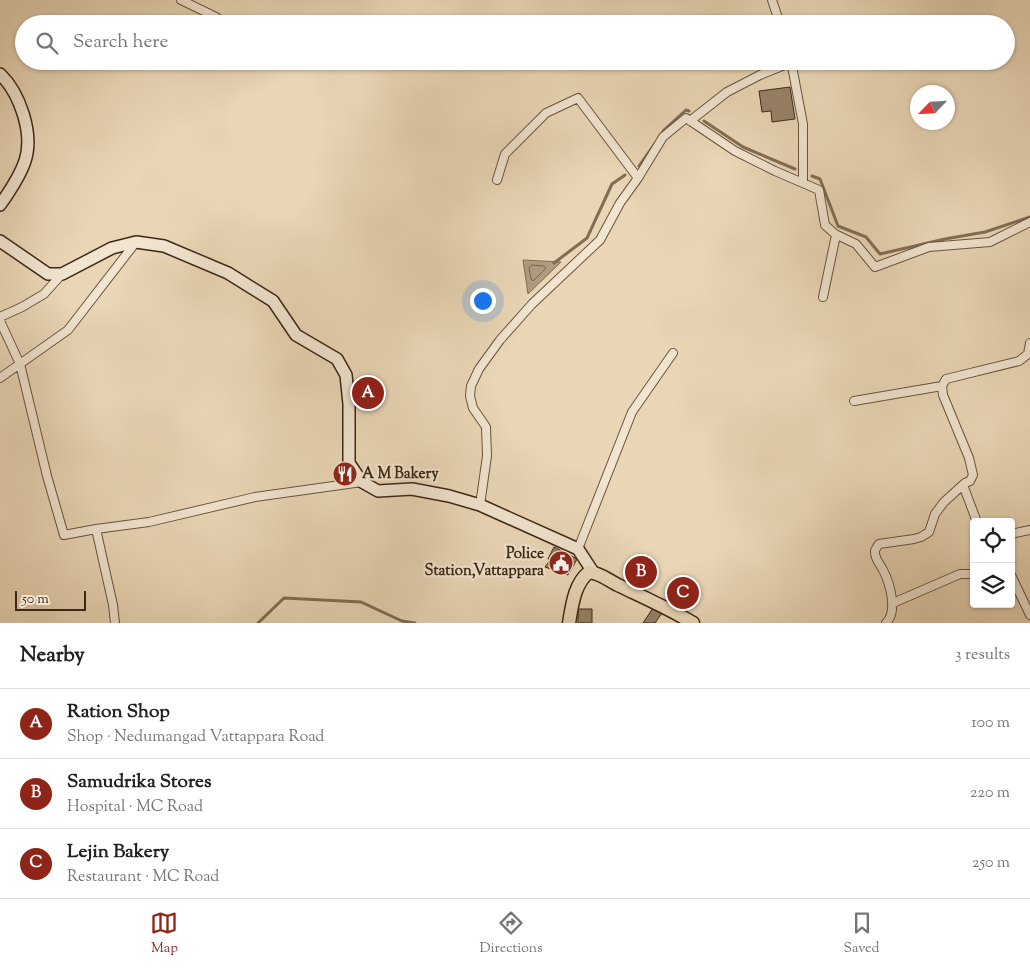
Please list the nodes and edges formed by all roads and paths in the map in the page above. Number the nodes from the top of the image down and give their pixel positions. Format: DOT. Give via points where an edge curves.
graph roads {
  1 [pos="181,0"];
  2 [pos="772,0"];
  3 [pos="212,15"];
  4 [pos="777,15"];
  5 [pos="772,70"];
  6 [pos="793,70"];
  7 [pos="0,74"];
  8 [pos="690,121"];
  9 [pos="638,178"];
  10 [pos="497,180"];
  11 [pos="803,183"];
  12 [pos="0,205"];
  13 [pos="1030,222"];
  14 [pos="836,235"];
  15 [pos="0,241"];
  16 [pos="136,242"];
  17 [pos="62,274"];
  18 [pos="823,297"];
  19 [pos="0,319"];
  20 [pos="1030,343"];
  21 [pos="673,353"];
  22 [pos="20,364"];
  23 [pos="0,378"];
  24 [pos="942,386"];
  25 [pos="854,401"];
  26 [pos="362,482"];
  27 [pos="963,485"];
  28 [pos="480,505"];
  29 [pos="975,518"];
  30 [pos="96,529"];
  31 [pos="1030,530"];
  32 [pos="1015,533"];
  33 [pos="578,549"];
  34 [pos="593,572"];
  35 [pos="970,574"];
  36 [pos="1015,583"];
  37 [pos="893,603"];
  38 [pos="1030,615"];
  39 [pos="115,623"];
  40 [pos="569,623"];
  41 [pos="693,623"];
  42 [pos="886,623"];
  1 -- 3 [label="street"];
  2 -- 4 [label="street"];
  5 -- 8 [label="street" via="727,92"];
  6 -- 11 [label="street" via="803,124"];
  7 -- 12 [label="main road" via="16,95 27,135 26,159"];
  8 -- 9 [label="street" via="686,118 663,137"];
  8 -- 11 [label="street" via="735,151"];
  9 -- 10 [label="street" via="578,98 546,114 505,154"];
  9 -- 28 [label="street" via="600,240 532,304 479,369 470,396 472,408 486,427 487,456"];
  11 -- 14 [label="street" via="821,191 825,224"];
  13 -- 14 [label="street" via="990,242 929,247 875,267 856,244"];
  14 -- 18 [label="street"];
  15 -- 17 [label="main road" via="48,274"];
  16 -- 17 [label="main road" via="112,248"];
  16 -- 22 [label="street" via="68,330"];
  16 -- 26 [label="main road" via="164,246 228,273 273,301 296,335 337,359 346,375 349,463"];
  17 -- 19 [label="street" via="44,294"];
  19 -- 22 [label="street"];
  20 -- 24 [label="street" via="1028,354 1019,361 946,379"];
  21 -- 33 [label="street" via="632,412"];
  22 -- 23 [label="street"];
  22 -- 30 [label="street" via="64,535"];
  24 -- 25 [label="street"];
  24 -- 27 [label="street" via="946,406 969,458 972,475 970,481"];
  26 -- 28 [label="main road" via="378,490 412,489"];
  26 -- 30 [label="street" via="255,496 148,522"];
  27 -- 29 [label="street"];
  27 -- 37 [label="street" via="935,514 930,532 921,537 879,544 875,550"];
  28 -- 33 [label="main road"];
  30 -- 39 [label="street"];
  31 -- 32 [label="street"];
  33 -- 34 [label="main road"];
  34 -- 40 [label="main road" via="582,578"];
  34 -- 41 [label="main road"];
  35 -- 37 [label="street" via="960,574"];
  36 -- 38 [label="street"];
  37 -- 42 [label="street"];
}
